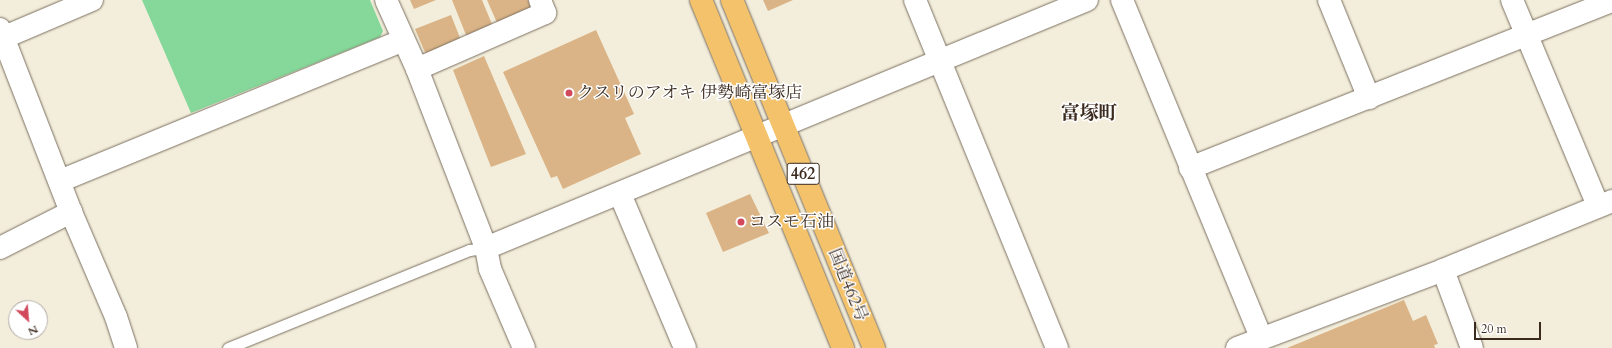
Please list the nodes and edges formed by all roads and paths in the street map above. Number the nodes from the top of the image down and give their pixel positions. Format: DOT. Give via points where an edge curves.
graph roads {
  1 [pos="92,0"];
  2 [pos="386,0"];
  3 [pos="540,0"];
  4 [pos="702,0"];
  5 [pos="732,0"];
  6 [pos="915,0"];
  7 [pos="1087,0"];
  8 [pos="1122,0"];
  9 [pos="1329,0"];
  10 [pos="1512,0"];
  11 [pos="1612,1"];
  12 [pos="1,35"];
  13 [pos="1526,37"];
  14 [pos="403,40"];
  15 [pos="940,61"];
  16 [pos="417,69"];
  17 [pos="1369,98"];
  18 [pos="783,126"];
  19 [pos="757,136"];
  20 [pos="1190,168"];
  21 [pos="60,181"];
  22 [pos="620,194"];
  23 [pos="1605,203"];
  24 [pos="72,212"];
  25 [pos="0,248"];
  26 [pos="486,248"];
  27 [pos="1443,270"];
  28 [pos="1261,338"];
  29 [pos="126,348"];
  30 [pos="228,348"];
  31 [pos="524,348"];
  32 [pos="685,348"];
  33 [pos="843,348"];
  34 [pos="874,348"];
  35 [pos="1057,348"];
  36 [pos="1237,348"];
  37 [pos="1472,348"];
  1 -- 12 [label="street"];
  2 -- 14 [label="street"];
  3 -- 16 [label="street" via="545,13"];
  4 -- 19 [label="highway, 国道462号 / 462"];
  5 -- 18 [label="highway, 国道462号 / 462"];
  6 -- 15 [label="street"];
  7 -- 15 [label="street"];
  8 -- 20 [label="street"];
  9 -- 17 [label="street"];
  10 -- 13 [label="street"];
  11 -- 13 [label="street"];
  12 -- 21 [label="street"];
  13 -- 17 [label="street"];
  13 -- 23 [label="street"];
  14 -- 16 [label="street"];
  14 -- 21 [label="street"];
  15 -- 18 [label="street"];
  15 -- 35 [label="street"];
  16 -- 26 [label="street"];
  17 -- 20 [label="street"];
  18 -- 19 [label="street"];
  18 -- 34 [label="highway, 国道462号 / 462"];
  19 -- 22 [label="street"];
  19 -- 33 [label="highway, 国道462号 / 462"];
  20 -- 28 [label="street"];
  21 -- 24 [label="street"];
  22 -- 26 [label="street"];
  22 -- 32 [label="street"];
  23 -- 27 [label="street"];
  24 -- 25 [label="street"];
  24 -- 29 [label="street" via="116,317"];
  26 -- 30 [label="lane" via="469,250"];
  26 -- 31 [label="street" via="490,269"];
  27 -- 28 [label="street"];
  27 -- 37 [label="street"];
  28 -- 36 [label="street"];
}
